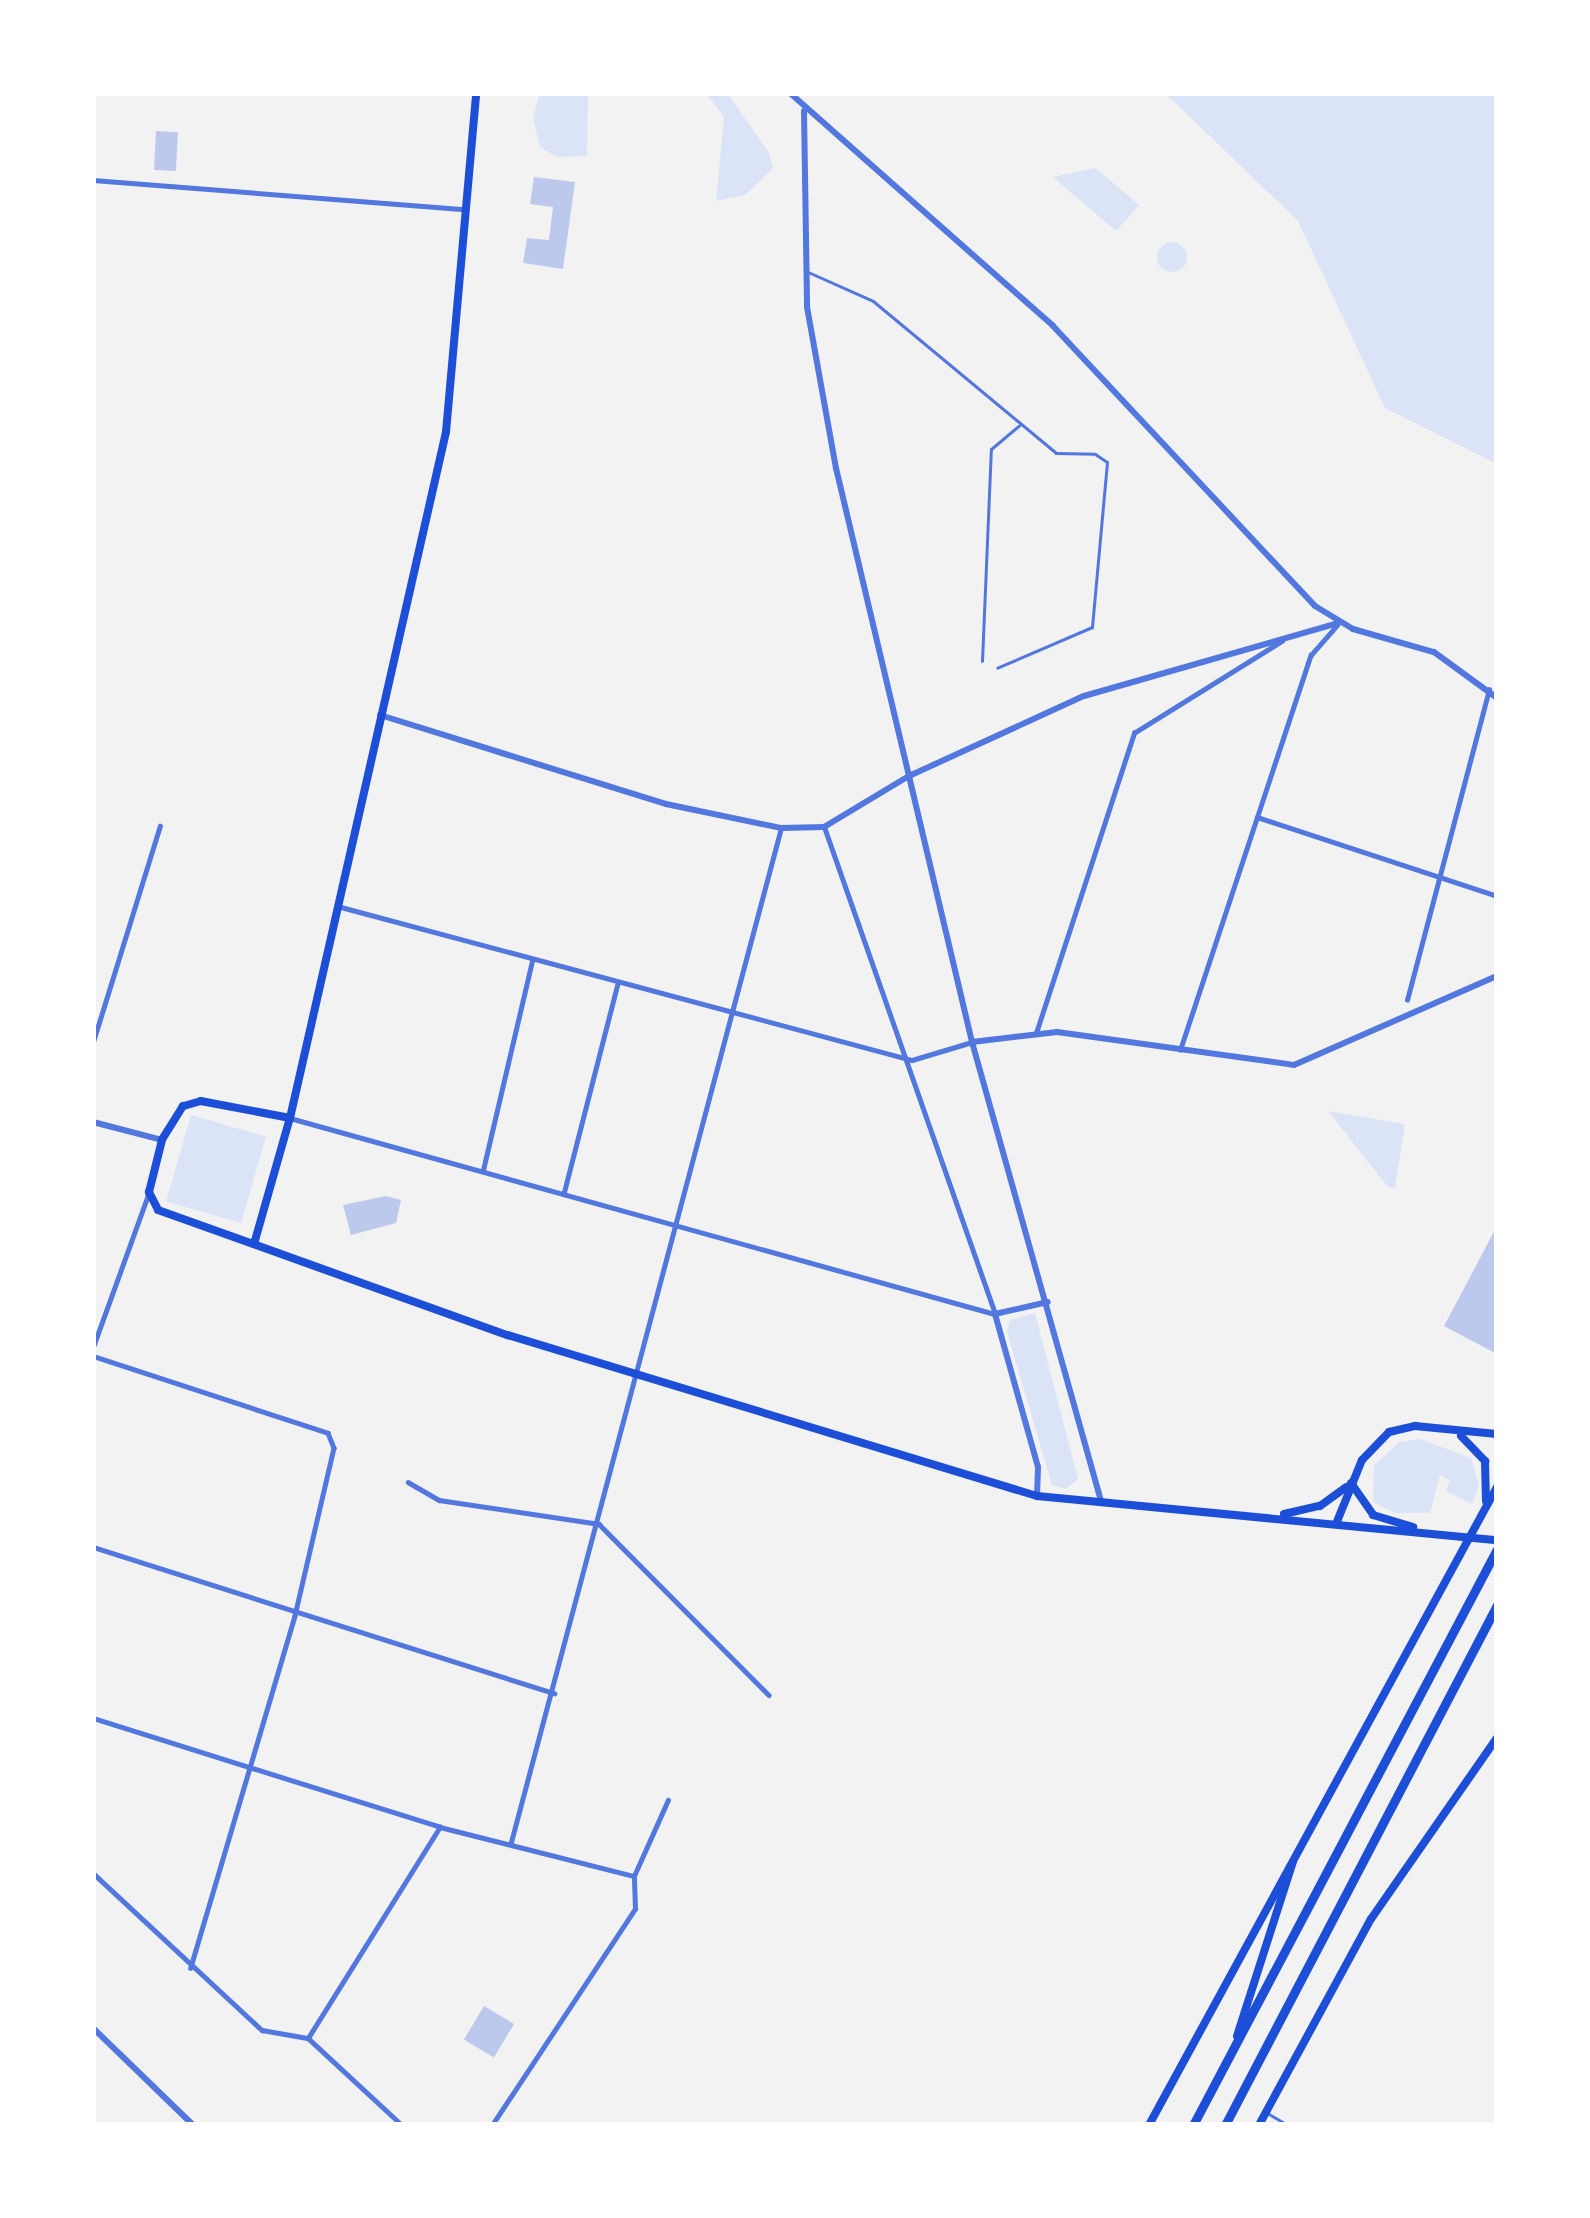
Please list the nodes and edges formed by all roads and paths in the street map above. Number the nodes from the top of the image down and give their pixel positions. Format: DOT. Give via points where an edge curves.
graph roads {
  1 [pos="476,93"];
  2 [pos="790,93"];
  3 [pos="804,111"];
  4 [pos="93,180"];
  5 [pos="467,209"];
  6 [pos="808,272"];
  7 [pos="1021,424"];
  8 [pos="1338,623"];
  9 [pos="1282,641"];
  10 [pos="982,662"];
  11 [pos="997,668"];
  12 [pos="1489,690"];
  13 [pos="1497,698"];
  14 [pos="380,715"];
  15 [pos="909,776"];
  16 [pos="1257,817"];
  17 [pos="160,826"];
  18 [pos="824,827"];
  19 [pos="781,829"];
  20 [pos="1442,877"];
  21 [pos="1497,896"];
  22 [pos="336,906"];
  23 [pos="532,961"];
  24 [pos="1497,976"];
  25 [pos="617,985"];
  26 [pos="1407,1000"];
  27 [pos="736,1018"];
  28 [pos="1036,1033"];
  29 [pos="93,1042"];
  30 [pos="972,1042"];
  31 [pos="1180,1050"];
  32 [pos="912,1060"];
  33 [pos="290,1118"];
  34 [pos="93,1122"];
  35 [pos="162,1141"];
  36 [pos="483,1170"];
  37 [pos="149,1192"];
  38 [pos="564,1192"];
  39 [pos="680,1223"];
  40 [pos="254,1244"];
  41 [pos="1048,1302"];
  42 [pos="995,1314"];
  43 [pos="93,1347"];
  44 [pos="93,1356"];
  45 [pos="636,1373"];
  46 [pos="1458,1433"];
  47 [pos="1497,1434"];
  48 [pos="408,1482"];
  49 [pos="1351,1483"];
  50 [pos="1497,1487"];
  51 [pos="1037,1496"];
  52 [pos="1102,1503"];
  53 [pos="1484,1514"];
  54 [pos="1271,1516"];
  55 [pos="599,1524"];
  56 [pos="1336,1524"];
  57 [pos="1437,1534"];
  58 [pos="1497,1545"];
  59 [pos="93,1547"];
  60 [pos="1497,1605"];
  61 [pos="295,1616"];
  62 [pos="554,1693"];
  63 [pos="769,1695"];
  64 [pos="93,1718"];
  65 [pos="1497,1738"];
  66 [pos="247,1768"];
  67 [pos="668,1800"];
  68 [pos="440,1827"];
  69 [pos="511,1842"];
  70 [pos="1296,1849"];
  71 [pos="93,1873"];
  72 [pos="634,1876"];
  73 [pos="191,1968"];
  74 [pos="93,2028"];
  75 [pos="308,2038"];
  76 [pos="1232,2050"];
  77 [pos="1265,2113"];
  78 [pos="193,2125"];
  79 [pos="402,2125"];
  80 [pos="492,2125"];
  81 [pos="1149,2125"];
  82 [pos="1193,2125"];
  83 [pos="1225,2125"];
  84 [pos="1259,2125"];
  85 [pos="1288,2125"];
  1 -- 5 [label="main road"];
  2 -- 3 [label="street"];
  3 -- 6 [label="street"];
  3 -- 8 [label="street" via="1053,326 1189,478"];
  4 -- 5 [label="street"];
  5 -- 14 [label="main road" via="446,433"];
  6 -- 7 [label="lane" via="873,301"];
  6 -- 15 [label="street" via="809,334 828,432"];
  7 -- 10 [label="lane" via="991,449"];
  7 -- 11 [label="lane" via="1055,453 1095,454 1110,477 1092,627"];
  8 -- 9 [label="street"];
  8 -- 12 [label="street" via="1434,652"];
  8 -- 16 [label="street" via="1311,656"];
  9 -- 15 [label="street" via="1084,695"];
  9 -- 28 [label="street" via="1134,733"];
  12 -- 13 [label="street"];
  12 -- 20 [label="street"];
  14 -- 19 [label="street" via="666,804"];
  14 -- 22 [label="main road"];
  15 -- 18 [label="street"];
  15 -- 30 [label="street"];
  16 -- 20 [label="street"];
  16 -- 31 [label="street"];
  17 -- 29 [label="street"];
  18 -- 19 [label="street"];
  18 -- 32 [label="street"];
  19 -- 27 [label="street"];
  20 -- 21 [label="street"];
  20 -- 26 [label="street"];
  22 -- 23 [label="street"];
  22 -- 33 [label="main road"];
  23 -- 25 [label="street"];
  23 -- 36 [label="street"];
  24 -- 31 [label="street" via="1294,1065"];
  25 -- 27 [label="street"];
  25 -- 38 [label="street"];
  27 -- 32 [label="street"];
  27 -- 39 [label="street"];
  28 -- 30 [label="street"];
  28 -- 31 [label="street"];
  30 -- 32 [label="street"];
  30 -- 41 [label="street"];
  32 -- 42 [label="street"];
  33 -- 35 [label="main road" via="201,1101 172,1115"];
  33 -- 36 [label="street"];
  33 -- 40 [label="main road"];
  34 -- 35 [label="street"];
  35 -- 37 [label="main road"];
  36 -- 38 [label="street"];
  37 -- 40 [label="main road" via="164,1215"];
  37 -- 43 [label="street"];
  38 -- 39 [label="street"];
  39 -- 42 [label="street"];
  39 -- 45 [label="street"];
  40 -- 45 [label="main road"];
  41 -- 42 [label="street"];
  41 -- 52 [label="street"];
  42 -- 51 [label="street" via="1038,1467"];
  44 -- 61 [label="street" via="328,1432 334,1448"];
  45 -- 51 [label="main road"];
  45 -- 55 [label="street"];
  46 -- 47 [label="main road"];
  46 -- 49 [label="main road" via="1395,1430 1369,1450"];
  46 -- 53 [label="main road" via="1486,1467"];
  48 -- 55 [label="street" via="439,1500"];
  49 -- 54 [label="main road" via="1320,1506"];
  49 -- 56 [label="main road"];
  49 -- 57 [label="main road" via="1373,1515"];
  50 -- 53 [label="main road"];
  51 -- 52 [label="main road"];
  52 -- 54 [label="main road"];
  53 -- 70 [label="main road"];
  54 -- 56 [label="main road"];
  55 -- 62 [label="street"];
  55 -- 63 [label="street"];
  56 -- 57 [label="main road"];
  57 -- 58 [label="main road"];
  58 -- 76 [label="highway"];
  59 -- 61 [label="street"];
  60 -- 83 [label="highway"];
  61 -- 62 [label="street"];
  61 -- 66 [label="street"];
  62 -- 69 [label="street"];
  64 -- 66 [label="street"];
  65 -- 77 [label="main road" via="1371,1919"];
  66 -- 68 [label="street"];
  66 -- 73 [label="street"];
  67 -- 72 [label="street"];
  68 -- 69 [label="street"];
  68 -- 75 [label="street"];
  69 -- 72 [label="street"];
  70 -- 76 [label="main road"];
  70 -- 81 [label="main road"];
  71 -- 73 [label="street"];
  72 -- 80 [label="street" via="635,1909"];
  73 -- 75 [label="street" via="262,2030"];
  74 -- 78 [label="street"];
  75 -- 79 [label="street"];
  76 -- 82 [label="highway"];
  77 -- 84 [label="main road"];
  77 -- 85 [label="lane"];
}
